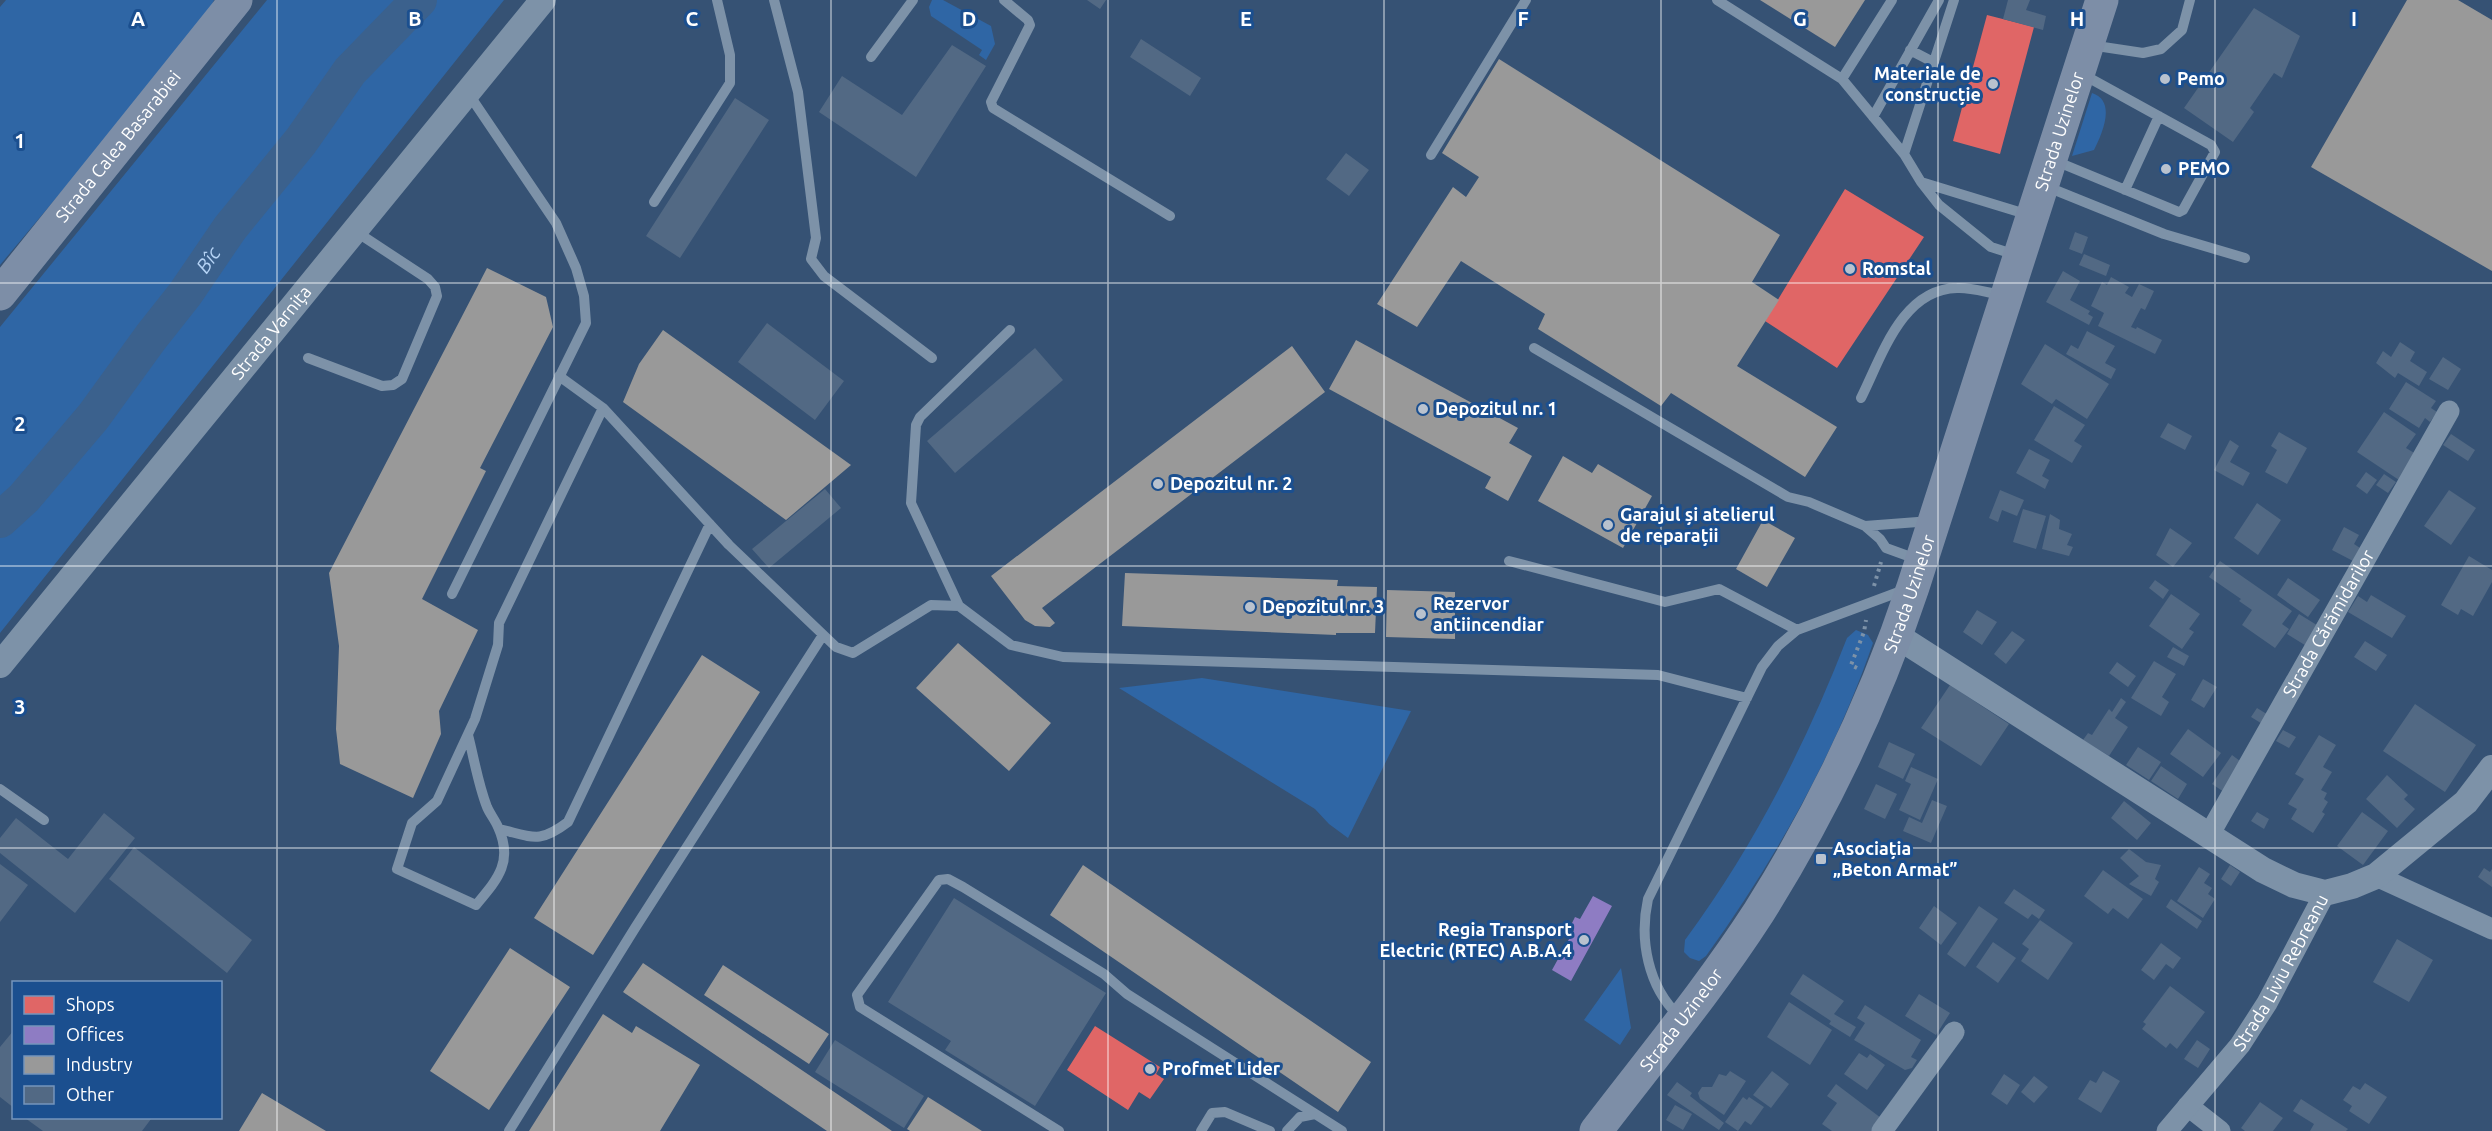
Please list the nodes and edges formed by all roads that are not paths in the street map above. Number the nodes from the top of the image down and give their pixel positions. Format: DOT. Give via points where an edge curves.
graph roads {
  1 [pos="543,0"];
  2 [pos="717,0"];
  3 [pos="774,0"];
  4 [pos="913,0"];
  5 [pos="1004,0"];
  6 [pos="1526,0"];
  7 [pos="1717,0"];
  8 [pos="1892,0"];
  9 [pos="1939,0"];
  10 [pos="1954,0"];
  11 [pos="2102,0"];
  12 [pos="2190,0"];
  13 [pos="232,3"];
  14 [pos="1910,50"];
  15 [pos="871,57"];
  16 [pos="2083,58"];
  17 [pos="1933,62"];
  18 [pos="1842,79"];
  19 [pos="468,92"];
  20 [pos="2159,116"];
  21 [pos="1873,117"];
  22 [pos="1904,154"];
  23 [pos="1431,155"];
  24 [pos="2046,172"];
  25 [pos="1921,182"];
  26 [pos="2125,190"];
  27 [pos="654,202"];
  28 [pos="1170,216"];
  29 [pos="2032,216"];
  30 [pos="355,231"];
  31 [pos="2019,256"];
  32 [pos="2245,258"];
  33 [pos="0,294"];
  34 [pos="2006,296"];
  35 [pos="1010,330"];
  36 [pos="1534,348"];
  37 [pos="308,358"];
  38 [pos="932,358"];
  39 [pos="559,376"];
  40 [pos="1861,398"];
  41 [pos="603,408"];
  42 [pos="2449,411"];
  43 [pos="1933,521"];
  44 [pos="710,524"];
  45 [pos="1865,526"];
  46 [pos="1509,561"];
  47 [pos="1917,574"];
  48 [pos="452,594"];
  49 [pos="959,606"];
  50 [pos="1797,630"];
  51 [pos="823,635"];
  52 [pos="1897,636"];
  53 [pos="0,665"];
  54 [pos="1747,698"];
  55 [pos="468,735"];
  56 [pos="2492,768"];
  57 [pos="0,789"];
  58 [pos="44,820"];
  59 [pos="499,829"];
  60 [pos="2209,835"];
  61 [pos="2376,876"];
  62 [pos="2325,893"];
  63 [pos="2492,928"];
  64 [pos="1683,1019"];
  65 [pos="1954,1032"];
  66 [pos="2188,1106"];
  67 [pos="1315,1114"];
  68 [pos="509,1131"];
  69 [pos="1059,1131"];
  70 [pos="1201,1131"];
  71 [pos="1270,1131"];
  72 [pos="1287,1131"];
  73 [pos="1342,1131"];
  74 [pos="1596,1131"];
  75 [pos="1882,1131"];
  76 [pos="2167,1131"];
  77 [pos="2220,1131"];
  1 -- 19 [label="street, Strada Varnița"];
  2 -- 27 [label="lane" via="730,55 730,83"];
  3 -- 38 [label="lane" via="798,92 816,238 812,259 824,276"];
  4 -- 15 [label="lane"];
  5 -- 28 [label="lane" via="1030,25 992,102 993,108"];
  6 -- 23 [label="lane"];
  7 -- 18 [label="lane"];
  8 -- 18 [label="lane"];
  9 -- 14 [label="lane"];
  10 -- 17 [label="lane"];
  11 -- 16 [label="main road, Strada Uzinelor"];
  12 -- 16 [label="lane" via="2182,30 2161,49"];
  13 -- 33 [label="main road, Strada Calea Basarabiei"];
  14 -- 17 [label="lane"];
  14 -- 21 [label="lane"];
  16 -- 20 [label="lane"];
  16 -- 24 [label="main road, Strada Uzinelor"];
  17 -- 22 [label="lane"];
  18 -- 21 [label="lane"];
  19 -- 30 [label="street, Strada Varnița"];
  19 -- 39 [label="lane" via="556,224 576,268 586,323"];
  20 -- 26 [label="lane"];
  20 -- 26 [label="lane" via="2211,145 2215,152 2179,212"];
  21 -- 22 [label="lane"];
  22 -- 25 [label="lane"];
  24 -- 26 [label="lane"];
  24 -- 29 [label="main road, Strada Uzinelor"];
  24 -- 32 [label="lane" via="2164,234"];
  25 -- 29 [label="lane"];
  25 -- 31 [label="lane" via="1939,205 1974,235 1991,247"];
  29 -- 31 [label="main road, Strada Uzinelor"];
  30 -- 37 [label="lane" via="428,279 437,296 402,379 393,385 382,386"];
  30 -- 53 [label="street, Strada Varnița"];
  31 -- 34 [label="main road, Strada Uzinelor"];
  34 -- 40 [label="lane" via="1958,287 1931,292 1903,316"];
  34 -- 43 [label="main road, Strada Uzinelor"];
  35 -- 49 [label="lane" via="916,425 911,503"];
  36 -- 45 [label="lane" via="1788,497"];
  39 -- 41 [label="lane"];
  39 -- 48 [label="lane"];
  41 -- 44 [label="lane"];
  41 -- 55 [label="lane" via="499,623 498,645"];
  42 -- 60 [label="street, Strada Cărămidarilor"];
  43 -- 45 [label="lane"];
  43 -- 47 [label="main road, Strada Uzinelor"];
  44 -- 51 [label="lane"];
  44 -- 59 [label="lane" via="568,822 538,838"];
  45 -- 47 [label="lane"];
  46 -- 50 [label="lane" via="1665,602 1719,589"];
  47 -- 50 [label="lane"];
  47 -- 52 [label="main road, Strada Uzinelor"];
  49 -- 51 [label="lane" via="931,604 853,652 836,647"];
  49 -- 54 [label="lane" via="1011,645 1063,657 1658,675"];
  50 -- 54 [label="lane" via="1773,653"];
  51 -- 68 [label="lane"];
  52 -- 60 [label="street"];
  52 -- 64 [label="main road, Strada Uzinelor" via="1854,737 1799,845 1758,913"];
  54 -- 64 [label="lane" via="1648,899 1644,917 1645,945 1657,988"];
  55 -- 59 [label="lane" via="487,806"];
  55 -- 59 [label="lane" via="437,801 412,824 397,869 476,905 499,877 504,863"];
  56 -- 61 [label="street, Strada Liviu Rebreanu" via="2466,802"];
  57 -- 58 [label="lane"];
  60 -- 62 [label="street" via="2263,870 2294,885"];
  61 -- 62 [label="street, Strada Liviu Rebreanu"];
  61 -- 63 [label="street"];
  62 -- 66 [label="street, Strada Liviu Rebreanu" via="2241,1045"];
  64 -- 74 [label="main road, Strada Uzinelor"];
  65 -- 75 [label="street"];
  66 -- 76 [label="street, Strada Liviu Rebreanu"];
  66 -- 77 [label="street"];
  67 -- 69 [label="lane" via="1127,994 1104,974 963,887 948,879 939,880 857,995 860,1006"];
  67 -- 72 [label="lane" via="1300,1117"];
  67 -- 73 [label="lane"];
  70 -- 71 [label="lane" via="1212,1113 1226,1112"];
}
